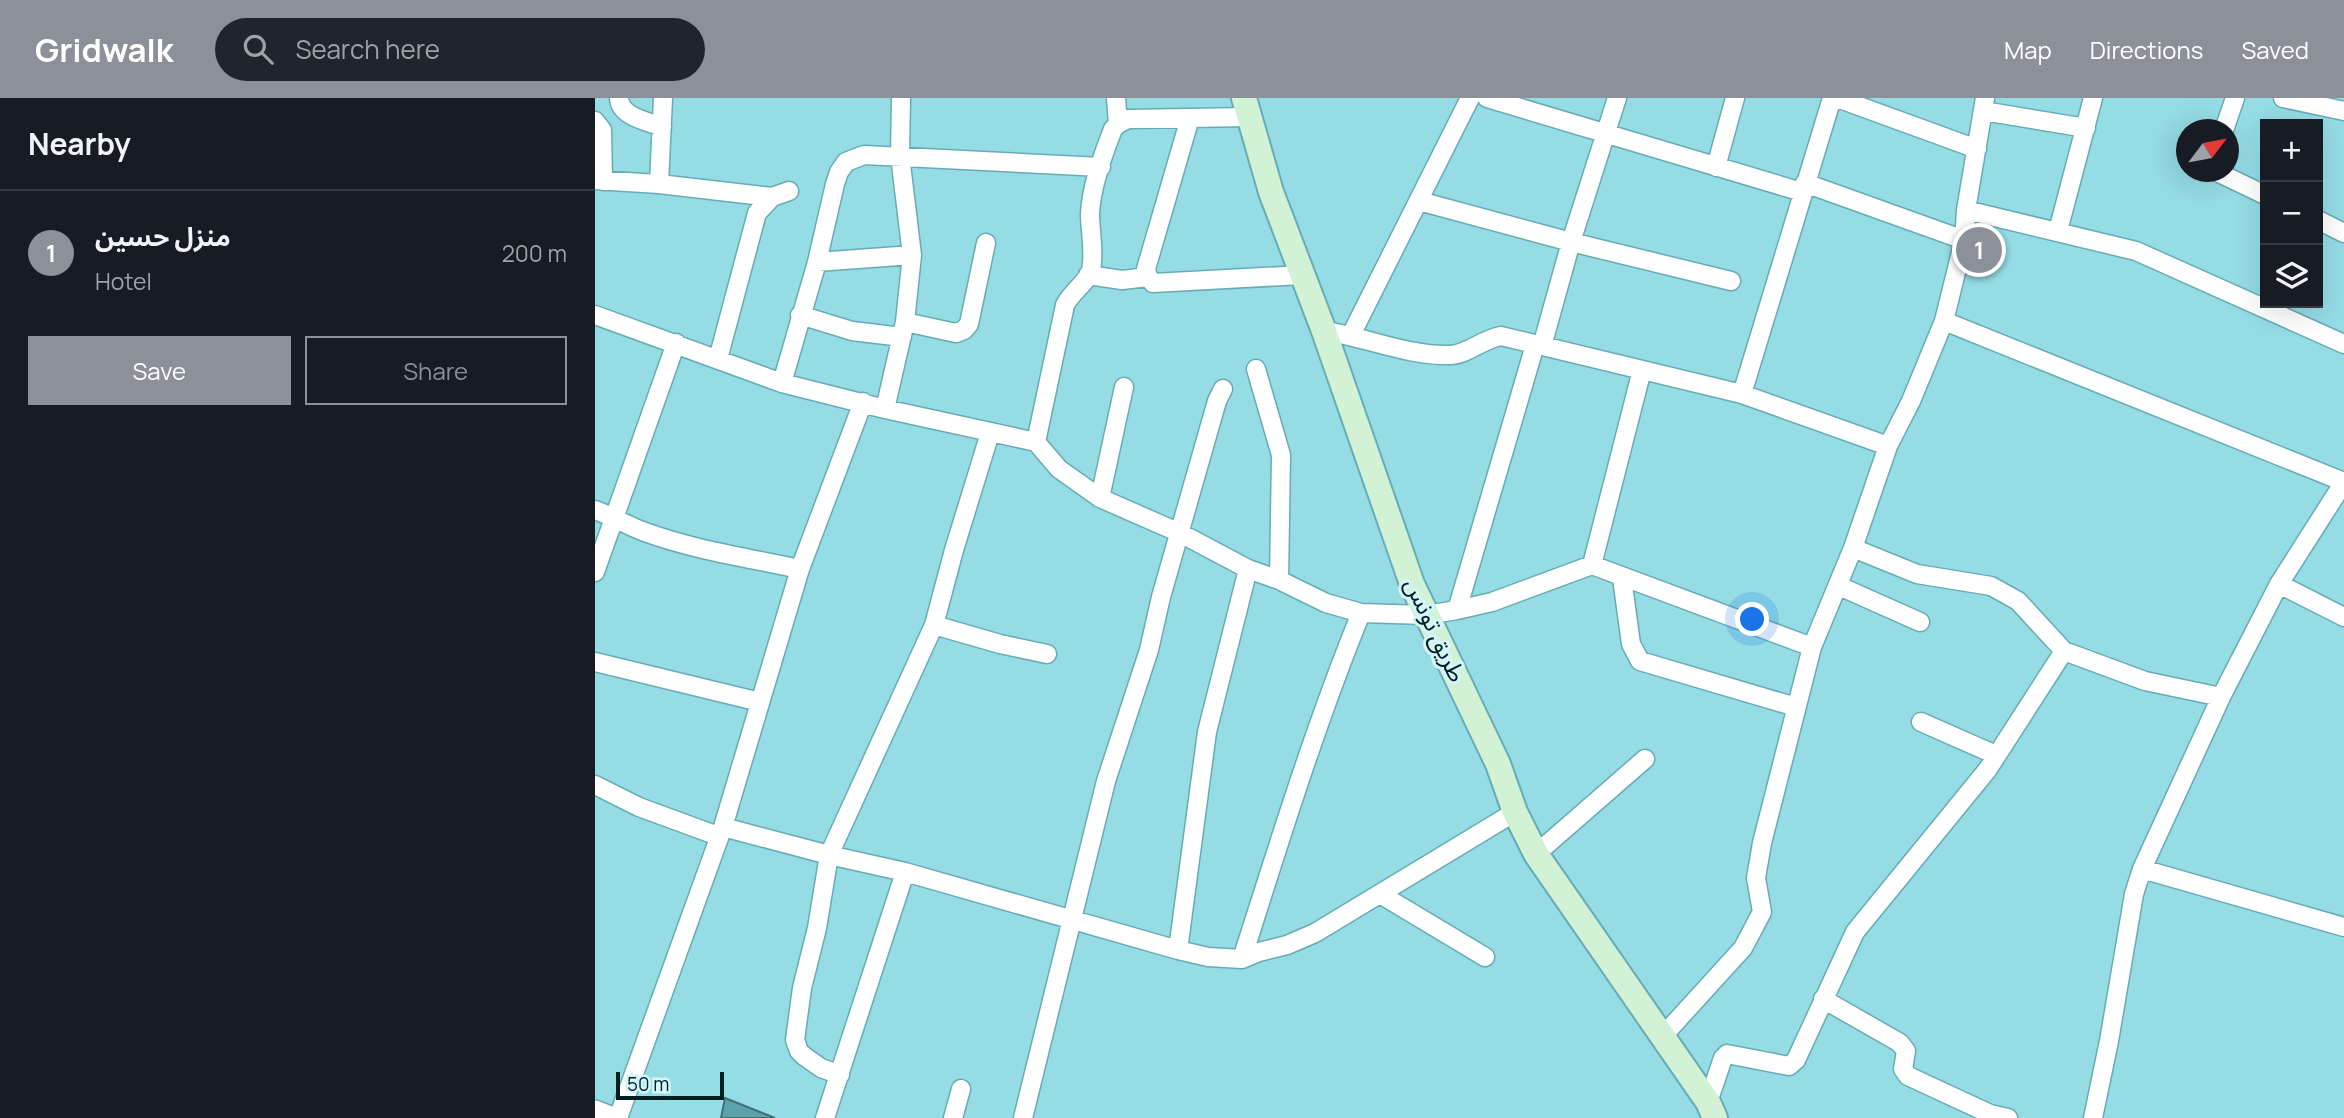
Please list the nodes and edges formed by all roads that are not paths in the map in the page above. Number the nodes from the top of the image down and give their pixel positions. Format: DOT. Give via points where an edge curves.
graph roads {
  1 [pos="619,98"];
  2 [pos="663,98"];
  3 [pos="901,98"];
  4 [pos="1116,98"];
  5 [pos="1470,98"];
  6 [pos="1487,98"];
  7 [pos="1617,98"];
  8 [pos="1735,98"];
  9 [pos="1832,98"];
  10 [pos="1837,98"];
  11 [pos="2093,98"];
  12 [pos="2235,98"];
  13 [pos="2283,98"];
  14 [pos="1984,105"];
  15 [pos="1246,107"];
  16 [pos="2344,111"];
  17 [pos="1190,118"];
  18 [pos="2228,119"];
  19 [pos="595,121"];
  20 [pos="1118,124"];
  21 [pos="662,127"];
  22 [pos="2086,128"];
  23 [pos="1605,134"];
  24 [pos="1976,149"];
  25 [pos="900,156"];
  26 [pos="1101,167"];
  27 [pos="1716,167"];
  28 [pos="599,180"];
  29 [pos="2238,182"];
  30 [pos="659,184"];
  31 [pos="1803,188"];
  32 [pos="2260,193"];
  33 [pos="1419,201"];
  34 [pos="1966,210"];
  35 [pos="2323,222"];
  36 [pos="2058,231"];
  37 [pos="2344,233"];
  38 [pos="1963,240"];
  39 [pos="1571,242"];
  40 [pos="986,243"];
  41 [pos="912,256"];
  42 [pos="817,262"];
  43 [pos="1089,275"];
  44 [pos="1302,275"];
  45 [pos="1148,277"];
  46 [pos="1731,281"];
  47 [pos="595,315"];
  48 [pos="800,315"];
  49 [pos="1944,321"];
  50 [pos="903,330"];
  51 [pos="1324,331"];
  52 [pos="1351,335"];
  53 [pos="676,343"];
  54 [pos="2344,344"];
  55 [pos="1538,345"];
  56 [pos="719,359"];
  57 [pos="1256,369"];
  58 [pos="1641,370"];
  59 [pos="782,383"];
  60 [pos="1124,387"];
  61 [pos="1223,389"];
  62 [pos="1742,394"];
  63 [pos="863,402"];
  64 [pos="885,409"];
  65 [pos="989,433"];
  66 [pos="1036,442"];
  67 [pos="1888,446"];
  68 [pos="2344,482"];
  69 [pos="1100,498"];
  70 [pos="595,510"];
  71 [pos="614,517"];
  72 [pos="1180,533"];
  73 [pos="1853,548"];
  74 [pos="1592,565"];
  75 [pos="800,569"];
  76 [pos="1248,569"];
  77 [pos="595,572"];
  78 [pos="1622,578"];
  79 [pos="1279,580"];
  80 [pos="2279,584"];
  81 [pos="1839,586"];
  82 [pos="1457,610"];
  83 [pos="1361,613"];
  84 [pos="1426,615"];
  85 [pos="2344,617"];
  86 [pos="1920,622"];
  87 [pos="934,625"];
  88 [pos="1812,647"];
  89 [pos="2064,651"];
  90 [pos="1047,654"];
  91 [pos="595,662"];
  92 [pos="2221,697"];
  93 [pos="760,702"];
  94 [pos="1796,707"];
  95 [pos="1921,722"];
  96 [pos="1996,755"];
  97 [pos="1645,759"];
  98 [pos="595,785"];
  99 [pos="1515,812"];
  100 [pos="721,831"];
  101 [pos="1536,854"];
  102 [pos="829,855"];
  103 [pos="2143,869"];
  104 [pos="905,872"];
  105 [pos="1380,894"];
  106 [pos="1070,920"];
  107 [pos="2344,927"];
  108 [pos="1178,950"];
  109 [pos="1485,957"];
  110 [pos="1241,959"];
  111 [pos="1823,999"];
  112 [pos="1662,1037"];
  113 [pos="840,1075"];
  114 [pos="961,1089"];
  115 [pos="1712,1110"];
  116 [pos="595,1111"];
  117 [pos="616,1118"];
  118 [pos="825,1118"];
  119 [pos="953,1118"];
  120 [pos="1023,1118"];
  121 [pos="2008,1118"];
  122 [pos="2093,1118"];
  1 -- 21 [label="street" via="625,112"];
  2 -- 21 [label="street"];
  3 -- 25 [label="street"];
  4 -- 20 [label="street"];
  5 -- 33 [label="street"];
  6 -- 23 [label="street"];
  7 -- 23 [label="street"];
  8 -- 27 [label="street"];
  9 -- 31 [label="street"];
  10 -- 24 [label="street"];
  11 -- 22 [label="street"];
  12 -- 18 [label="street"];
  13 -- 16 [label="street"];
  14 -- 22 [label="street"];
  14 -- 24 [label="street"];
  15 -- 17 [label="street"];
  15 -- 44 [label="main road, طريق تونس"];
  17 -- 20 [label="street" via="1128,119"];
  17 -- 45 [label="street" via="1146,269"];
  19 -- 28 [label="street" via="602,130"];
  20 -- 26 [label="street"];
  21 -- 30 [label="street"];
  22 -- 36 [label="street"];
  23 -- 27 [label="street"];
  23 -- 39 [label="street"];
  24 -- 34 [label="street"];
  25 -- 26 [label="street"];
  25 -- 41 [label="street"];
  25 -- 42 [label="street" via="864,155 846,162 835,184"];
  26 -- 43 [label="street" via="1090,212"];
  27 -- 31 [label="street"];
  28 -- 30 [label="street"];
  29 -- 32 [label="street"];
  30 -- 56 [label="street" via="780,194 757,213"];
  31 -- 38 [label="street"];
  31 -- 62 [label="street"];
  33 -- 39 [label="street"];
  33 -- 52 [label="street"];
  34 -- 36 [label="street"];
  34 -- 38 [label="street"];
  35 -- 37 [label="street"];
  36 -- 54 [label="street" via="2136,251"];
  38 -- 49 [label="street"];
  39 -- 46 [label="street"];
  39 -- 55 [label="street"];
  40 -- 50 [label="street" via="964,330"];
  41 -- 42 [label="street"];
  41 -- 50 [label="street"];
  42 -- 48 [label="street"];
  43 -- 45 [label="street" via="1122,280"];
  43 -- 66 [label="street" via="1065,305"];
  44 -- 45 [label="street" via="1153,283"];
  44 -- 51 [label="main road, طريق تونس"];
  47 -- 53 [label="street"];
  48 -- 50 [label="street" via="852,331"];
  48 -- 59 [label="street"];
  49 -- 67 [label="street"];
  49 -- 68 [label="street"];
  50 -- 64 [label="street"];
  51 -- 52 [label="street"];
  51 -- 84 [label="main road, طريق تونس"];
  52 -- 55 [label="street" via="1453,355 1501,336"];
  53 -- 56 [label="street"];
  53 -- 71 [label="street"];
  55 -- 58 [label="street"];
  55 -- 82 [label="street"];
  56 -- 59 [label="street"];
  57 -- 79 [label="street" via="1281,455"];
  58 -- 62 [label="street"];
  58 -- 74 [label="street"];
  59 -- 63 [label="street"];
  60 -- 69 [label="street"];
  61 -- 72 [label="street"];
  62 -- 67 [label="street"];
  63 -- 64 [label="street"];
  63 -- 75 [label="street"];
  64 -- 65 [label="street"];
  65 -- 66 [label="street"];
  65 -- 87 [label="street"];
  66 -- 69 [label="street" via="1059,469"];
  67 -- 73 [label="street"];
  68 -- 80 [label="street"];
  69 -- 72 [label="street"];
  70 -- 71 [label="street"];
  71 -- 75 [label="street" via="644,532"];
  71 -- 77 [label="street"];
  72 -- 76 [label="street"];
  72 -- 106 [label="street"];
  73 -- 81 [label="street"];
  73 -- 89 [label="street" via="1917,574 1991,586 2018,601"];
  74 -- 78 [label="street"];
  74 -- 82 [label="street"];
  75 -- 93 [label="street"];
  76 -- 79 [label="street"];
  76 -- 108 [label="street" via="1207,733"];
  78 -- 88 [label="street"];
  78 -- 94 [label="street" via="1630,644 1640,661"];
  79 -- 83 [label="street" via="1326,603"];
  80 -- 85 [label="street"];
  80 -- 92 [label="street"];
  81 -- 86 [label="street"];
  81 -- 88 [label="street"];
  82 -- 84 [label="street"];
  83 -- 84 [label="street"];
  83 -- 110 [label="street"];
  84 -- 99 [label="main road, طريق تونس" via="1498,764"];
  87 -- 90 [label="street"];
  87 -- 102 [label="street"];
  88 -- 94 [label="street"];
  89 -- 92 [label="street" via="2145,681"];
  89 -- 96 [label="street"];
  91 -- 93 [label="street"];
  92 -- 103 [label="street"];
  93 -- 100 [label="street"];
  94 -- 112 [label="street" via="1756,878 1762,912 1743,948"];
  95 -- 96 [label="street"];
  96 -- 111 [label="street" via="1856,932"];
  97 -- 101 [label="street"];
  98 -- 100 [label="street" via="639,807"];
  99 -- 101 [label="main road, طريق تونس"];
  99 -- 105 [label="street"];
  100 -- 102 [label="street"];
  100 -- 117 [label="street"];
  101 -- 112 [label="main road, طريق تونس"];
  102 -- 104 [label="street"];
  102 -- 113 [label="street" via="796,1044 821,1068"];
  103 -- 107 [label="street"];
  103 -- 122 [label="street" via="2134,894"];
  104 -- 106 [label="street"];
  104 -- 113 [label="street"];
  105 -- 109 [label="street"];
  105 -- 110 [label="street" via="1315,933"];
  106 -- 108 [label="street"];
  106 -- 120 [label="street"];
  108 -- 110 [label="street"];
  111 -- 115 [label="street" via="1796,1060 1789,1066 1727,1054 1723,1058"];
  111 -- 121 [label="street" via="1900,1043 1906,1051 1903,1069 1908,1076"];
  112 -- 115 [label="main road, طريق تونس"];
  113 -- 118 [label="street"];
  114 -- 119 [label="street"];
  116 -- 117 [label="street"];
}
